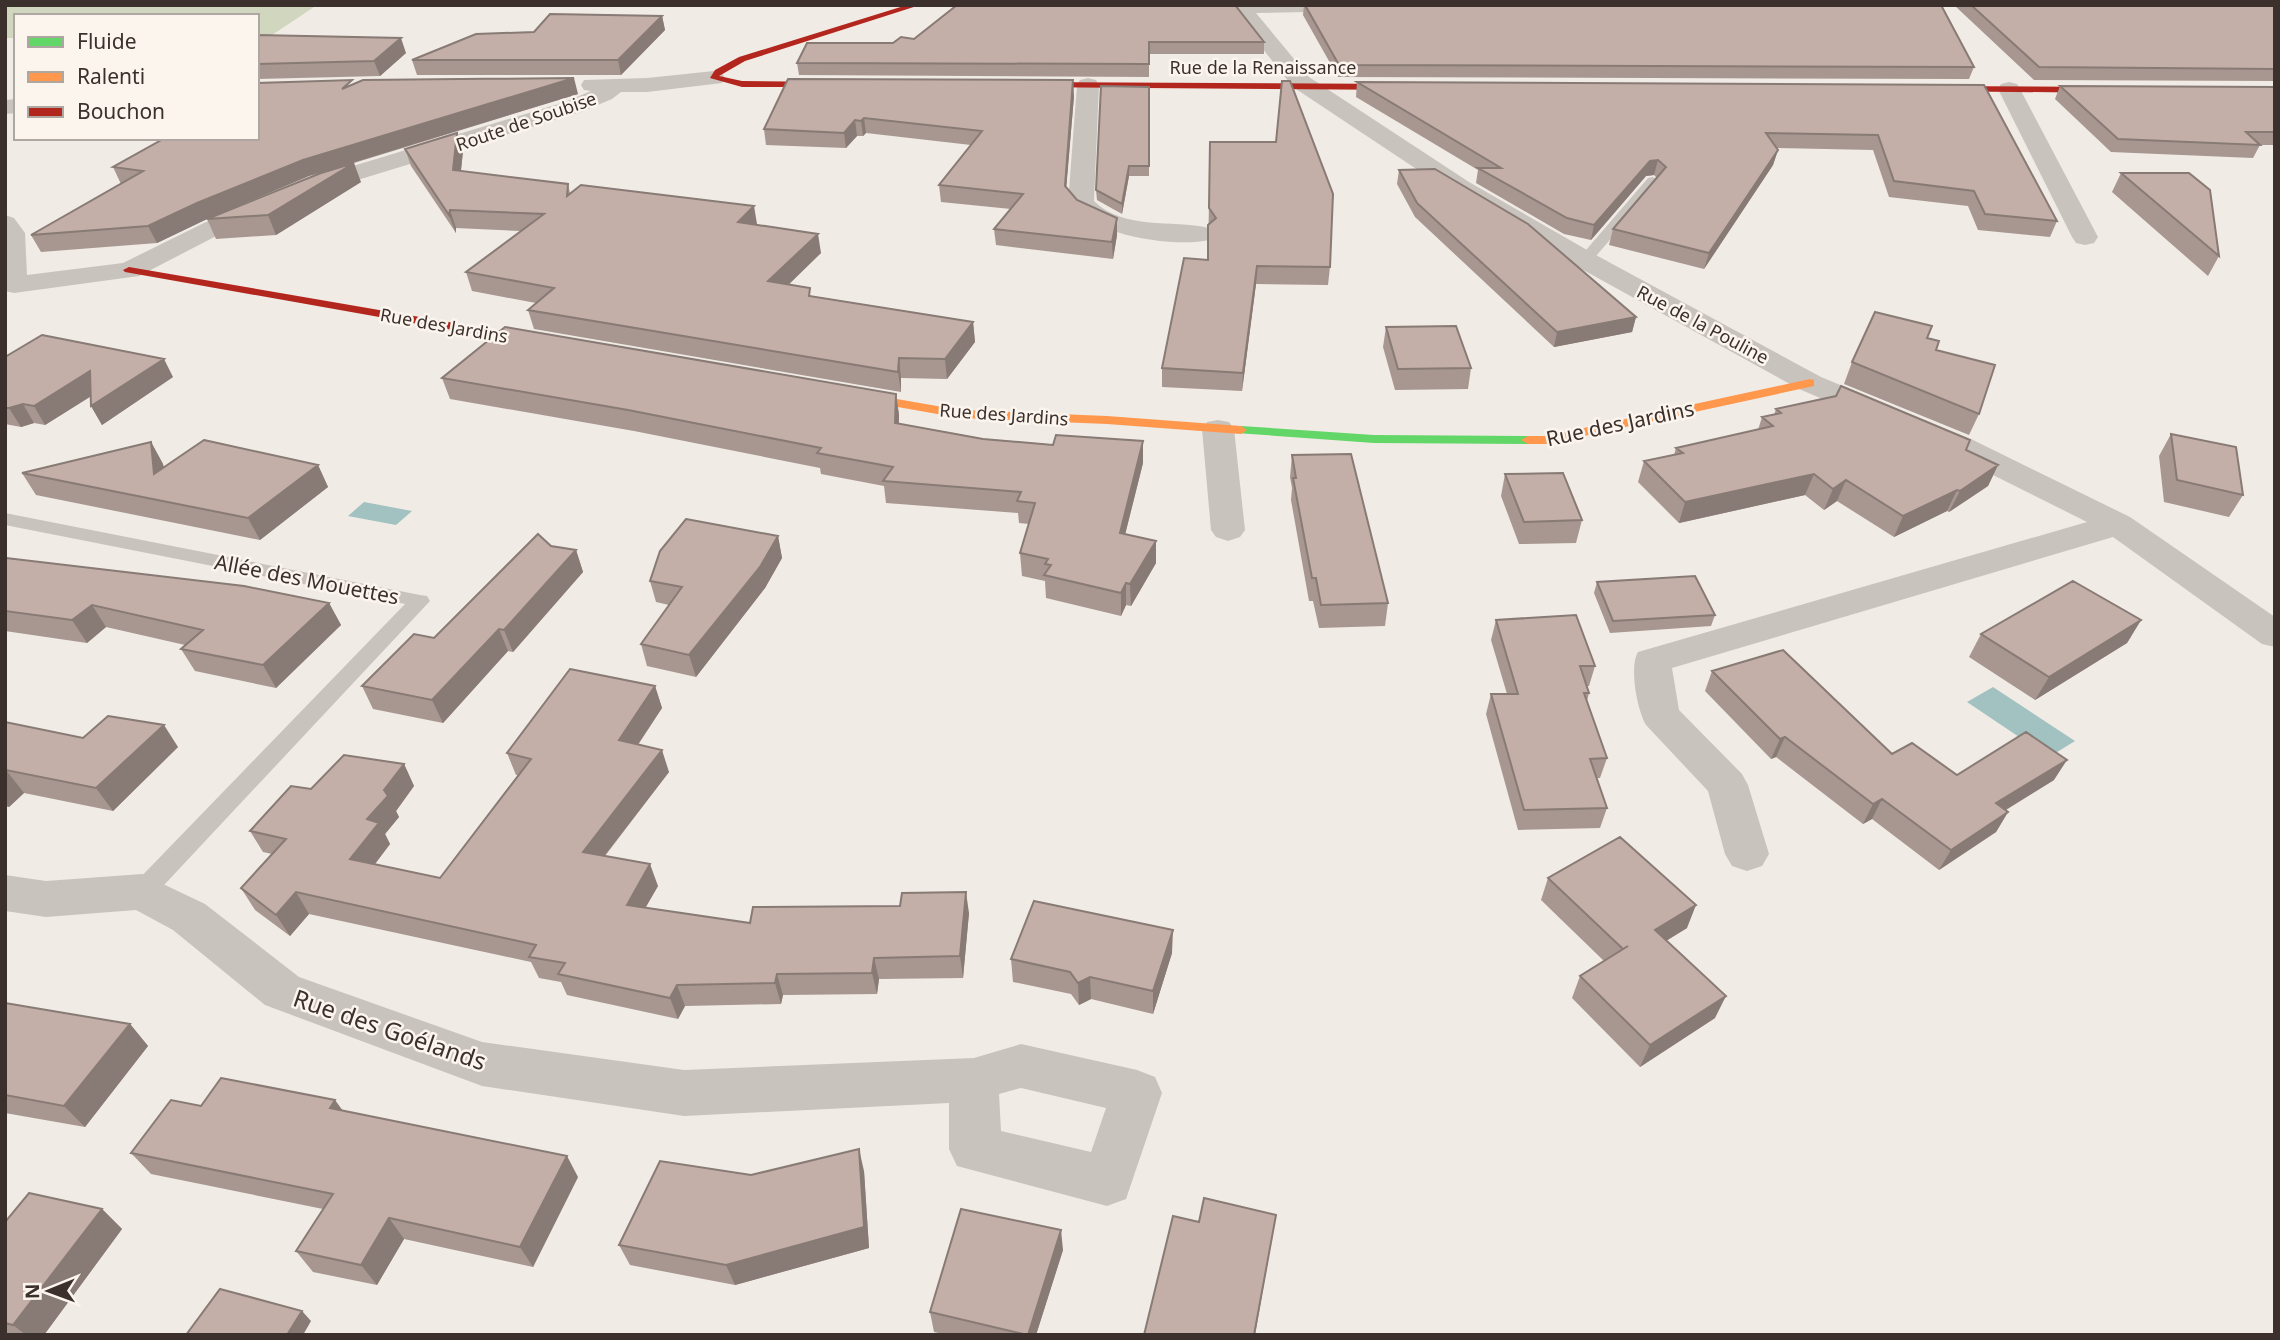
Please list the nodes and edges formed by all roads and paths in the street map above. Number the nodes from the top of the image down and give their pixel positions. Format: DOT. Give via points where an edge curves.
graph roads {
  1 [pos="916,5"];
  2 [pos="1354,5"];
  3 [pos="1201,8"];
  4 [pos="1241,8"];
  5 [pos="714,78"];
  6 [pos="566,85"];
  7 [pos="851,85"];
  8 [pos="1005,85"];
  9 [pos="1088,85"];
  10 [pos="616,86"];
  11 [pos="1308,87"];
  12 [pos="1418,87"];
  13 [pos="1913,89"];
  14 [pos="2009,89"];
  15 [pos="2122,90"];
  16 [pos="1653,181"];
  17 [pos="5,223"];
  18 [pos="1200,234"];
  19 [pos="2085,237"];
  20 [pos="1585,260"];
  21 [pos="129,270"];
  22 [pos="10,293"];
  23 [pos="560,345"];
  24 [pos="1810,383"];
  25 [pos="830,391"];
  26 [pos="1218,429"];
  27 [pos="5,519"];
  28 [pos="2118,524"];
  29 [pos="1228,530"];
  30 [pos="2275,635"];
  31 [pos="1747,855"];
  32 [pos="142,892"];
  33 [pos="5,893"];
  34 [pos="974,1080"];
  1 -- 5 [label="street" via="742,59"];
  2 -- 4 [label="street"];
  3 -- 4 [label="street"];
  4 -- 11 [label="street, Rue de la Pouline"];
  5 -- 7 [label="street" via="742,84"];
  5 -- 10 [label="street"];
  6 -- 10 [label="street"];
  8 -- 9 [label="street, Rue de la Renaissance"];
  9 -- 11 [label="street, Rue de la Renaissance"];
  9 -- 18 [label="street" via="1081,202 1088,213 1117,225"];
  10 -- 21 [label="street, Route de Soubise" via="573,107 319,184 215,227"];
  11 -- 12 [label="street, Rue de la Renaissance"];
  11 -- 20 [label="street, Rue de la Pouline" via="1460,187"];
  13 -- 14 [label="street"];
  14 -- 15 [label="street"];
  14 -- 19 [label="street"];
  16 -- 20 [label="lane"];
  17 -- 22 [label="street" via="12,233"];
  20 -- 24 [label="street, Rue de la Pouline"];
  21 -- 22 [label="street, Route de Soubise"];
  21 -- 23 [label="street, Rue des Jardins"];
  24 -- 26 [label="street, Rue des Jardins" via="1547,440 1374,439"];
  24 -- 28 [label="street, Rue de la Pouline" via="1960,446"];
  25 -- 26 [label="street, Rue des Jardins" via="960,414"];
  26 -- 29 [label="street"];
  27 -- 32 [label="lane, Allée des Mouettes" via="420,601"];
  28 -- 30 [label="street, Rue de la Pouline"];
  28 -- 31 [label="street" via="1652,661 1660,715 1727,785"];
  32 -- 33 [label="street" via="46,899"];
  32 -- 34 [label="street, Rue des Goélands" via="189,917 282,991 482,1064 684,1093"];
}
